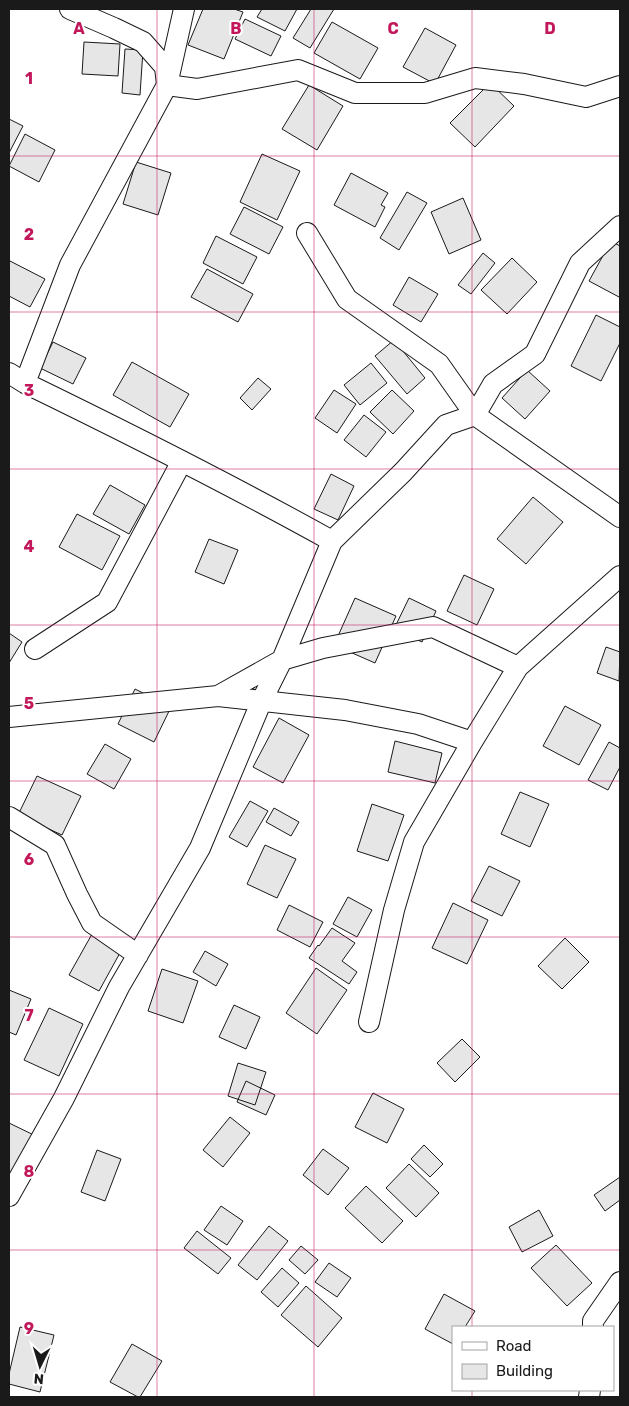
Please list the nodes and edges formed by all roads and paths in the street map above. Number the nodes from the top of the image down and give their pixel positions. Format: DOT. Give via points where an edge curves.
graph roads {
  1 [pos="70,9"];
  2 [pos="184,9"];
  3 [pos="167,85"];
  4 [pos="620,86"];
  5 [pos="620,226"];
  6 [pos="307,233"];
  7 [pos="17,378"];
  8 [pos="475,415"];
  9 [pos="182,461"];
  10 [pos="620,517"];
  11 [pos="332,541"];
  12 [pos="620,576"];
  13 [pos="35,649"];
  14 [pos="282,660"];
  15 [pos="518,667"];
  16 [pos="218,696"];
  17 [pos="262,700"];
  18 [pos="9,717"];
  19 [pos="472,742"];
  20 [pos="9,817"];
  21 [pos="138,955"];
  22 [pos="369,1022"];
  23 [pos="9,1196"];
  24 [pos="620,1282"];
  25 [pos="593,1326"];
  1 -- 3 [label="street" via="143,42 164,67"];
  2 -- 3 [label="street"];
  3 -- 4 [label="street" via="197,89 298,70 355,93 425,93 475,78 586,97"];
  3 -- 7 [label="street" via="70,265"];
  5 -- 8 [label="street" via="580,263 535,354 494,384"];
  6 -- 8 [label="street" via="347,299 439,364"];
  7 -- 9 [label="street"];
  8 -- 10 [label="street"];
  8 -- 11 [label="street" via="446,425"];
  9 -- 11 [label="street"];
  9 -- 13 [label="street" via="107,602"];
  11 -- 14 [label="street"];
  12 -- 15 [label="street"];
  14 -- 15 [label="street" via="323,648 433,627"];
  14 -- 16 [label="street"];
  14 -- 17 [label="street"];
  15 -- 19 [label="street"];
  16 -- 17 [label="street"];
  16 -- 18 [label="street"];
  17 -- 19 [label="street" via="345,710 418,724"];
  17 -- 21 [label="street" via="200,848"];
  19 -- 22 [label="street" via="414,842 394,910"];
  20 -- 21 [label="street" via="55,846 92,923"];
  21 -- 23 [label="street"];
  24 -- 25 [label="street" via="593,1321"];
}
